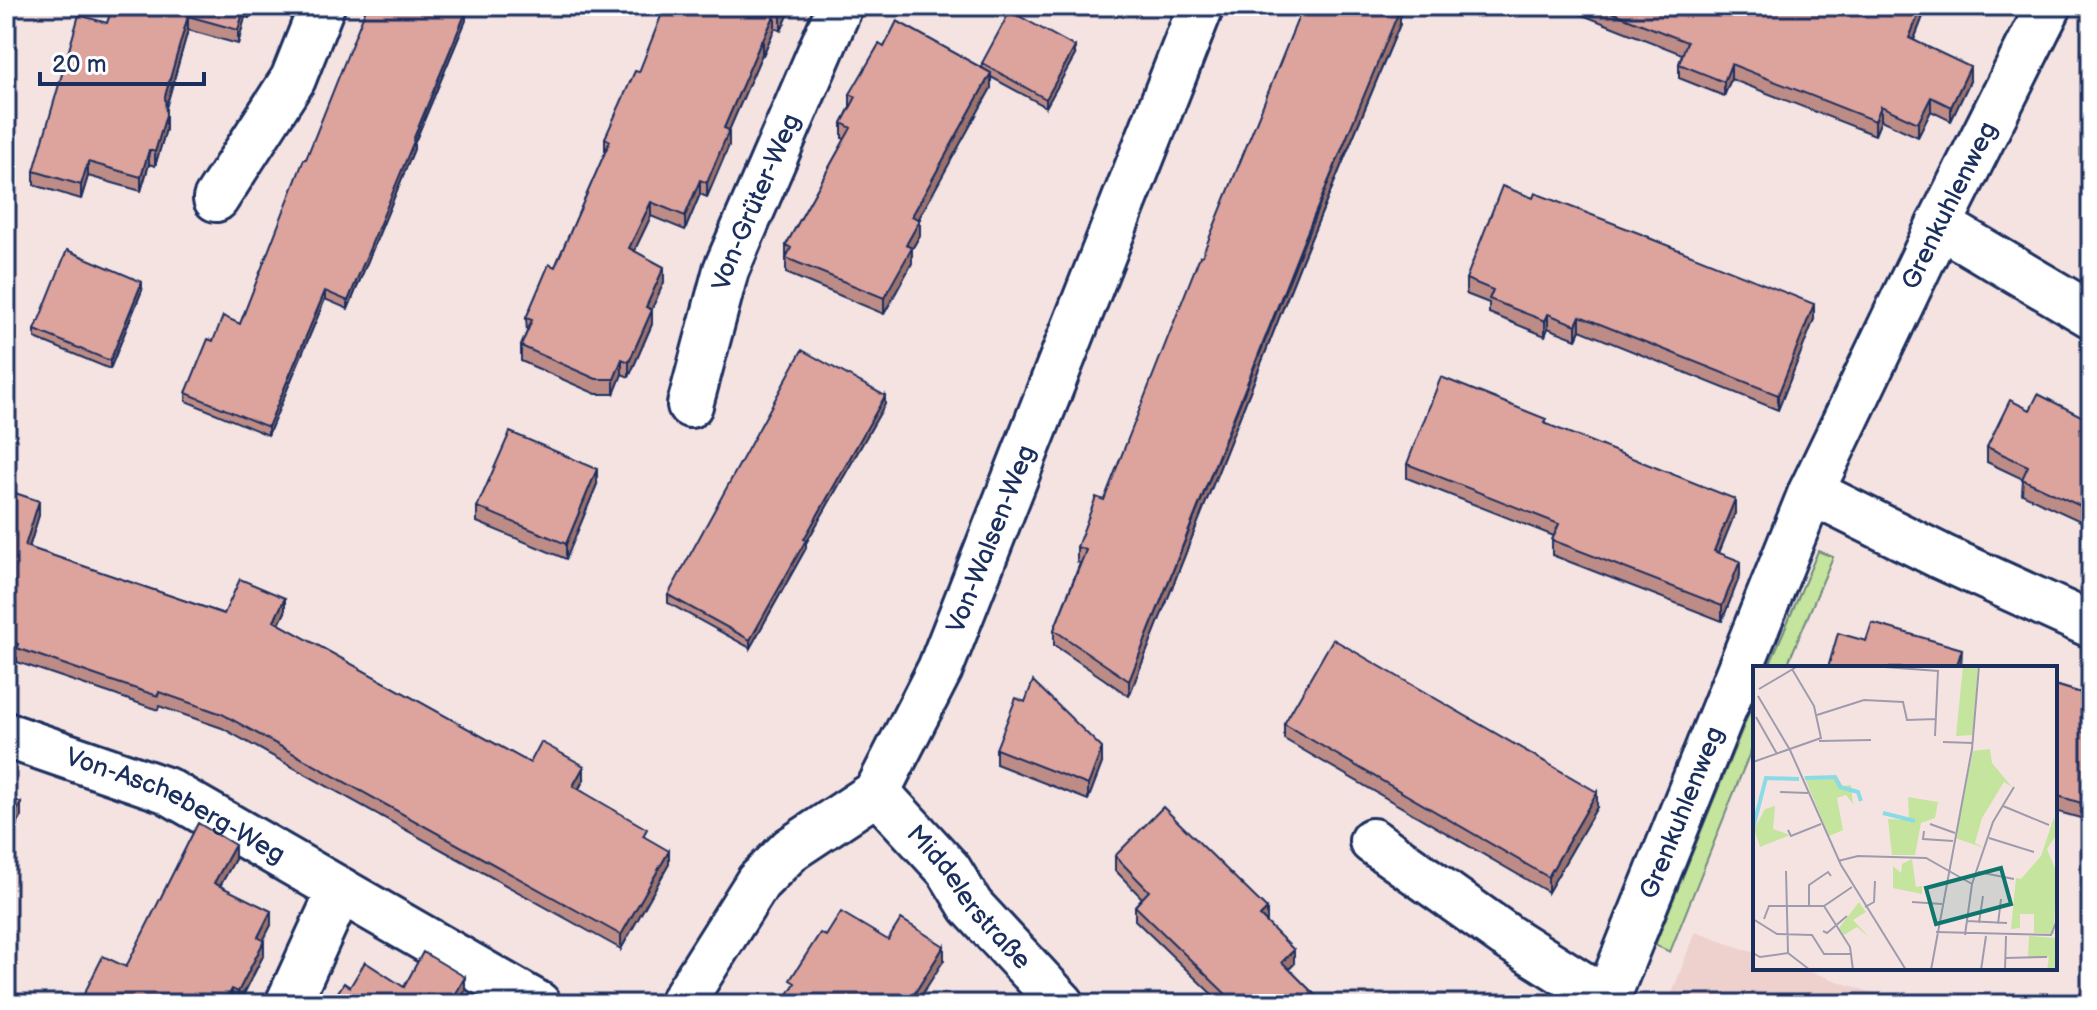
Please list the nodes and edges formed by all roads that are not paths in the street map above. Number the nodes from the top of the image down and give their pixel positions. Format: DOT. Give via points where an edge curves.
graph roads {
  1 [pos="322,6"];
  2 [pos="840,6"];
  3 [pos="1201,6"];
  4 [pos="2049,6"];
  5 [pos="216,199"];
  6 [pos="1939,225"];
  7 [pos="2091,315"];
  8 [pos="690,405"];
  9 [pos="1811,492"];
  10 [pos="2091,625"];
  11 [pos="6,735"];
  12 [pos="877,792"];
  13 [pos="1372,841"];
  14 [pos="340,890"];
  15 [pos="1606,1002"];
  16 [pos="288,1004"];
  17 [pos="538,1004"];
  18 [pos="681,1004"];
  19 [pos="1062,1004"];
  1 -- 5 [label="street" via="293,79"];
  2 -- 8 [label="street, Von-Grüter-Weg" via="726,270"];
  3 -- 12 [label="street, Von-Walsen-Weg" via="940,669"];
  4 -- 6 [label="street, Grenkuhlenweg"];
  6 -- 7 [label="street"];
  6 -- 9 [label="street, Grenkuhlenweg"];
  9 -- 10 [label="street"];
  9 -- 15 [label="street, Grenkuhlenweg"];
  11 -- 14 [label="street, Von-Ascheberg-Weg" via="166,790"];
  12 -- 18 [label="street, Von-Walsen-Weg" via="791,849 758,882"];
  12 -- 19 [label="street, Middelerstraße" via="949,870 971,906"];
  13 -- 15 [label="street, Grenkuhlenweg"];
  14 -- 16 [label="street"];
  14 -- 17 [label="street, Von-Ascheberg-Weg"];
}
